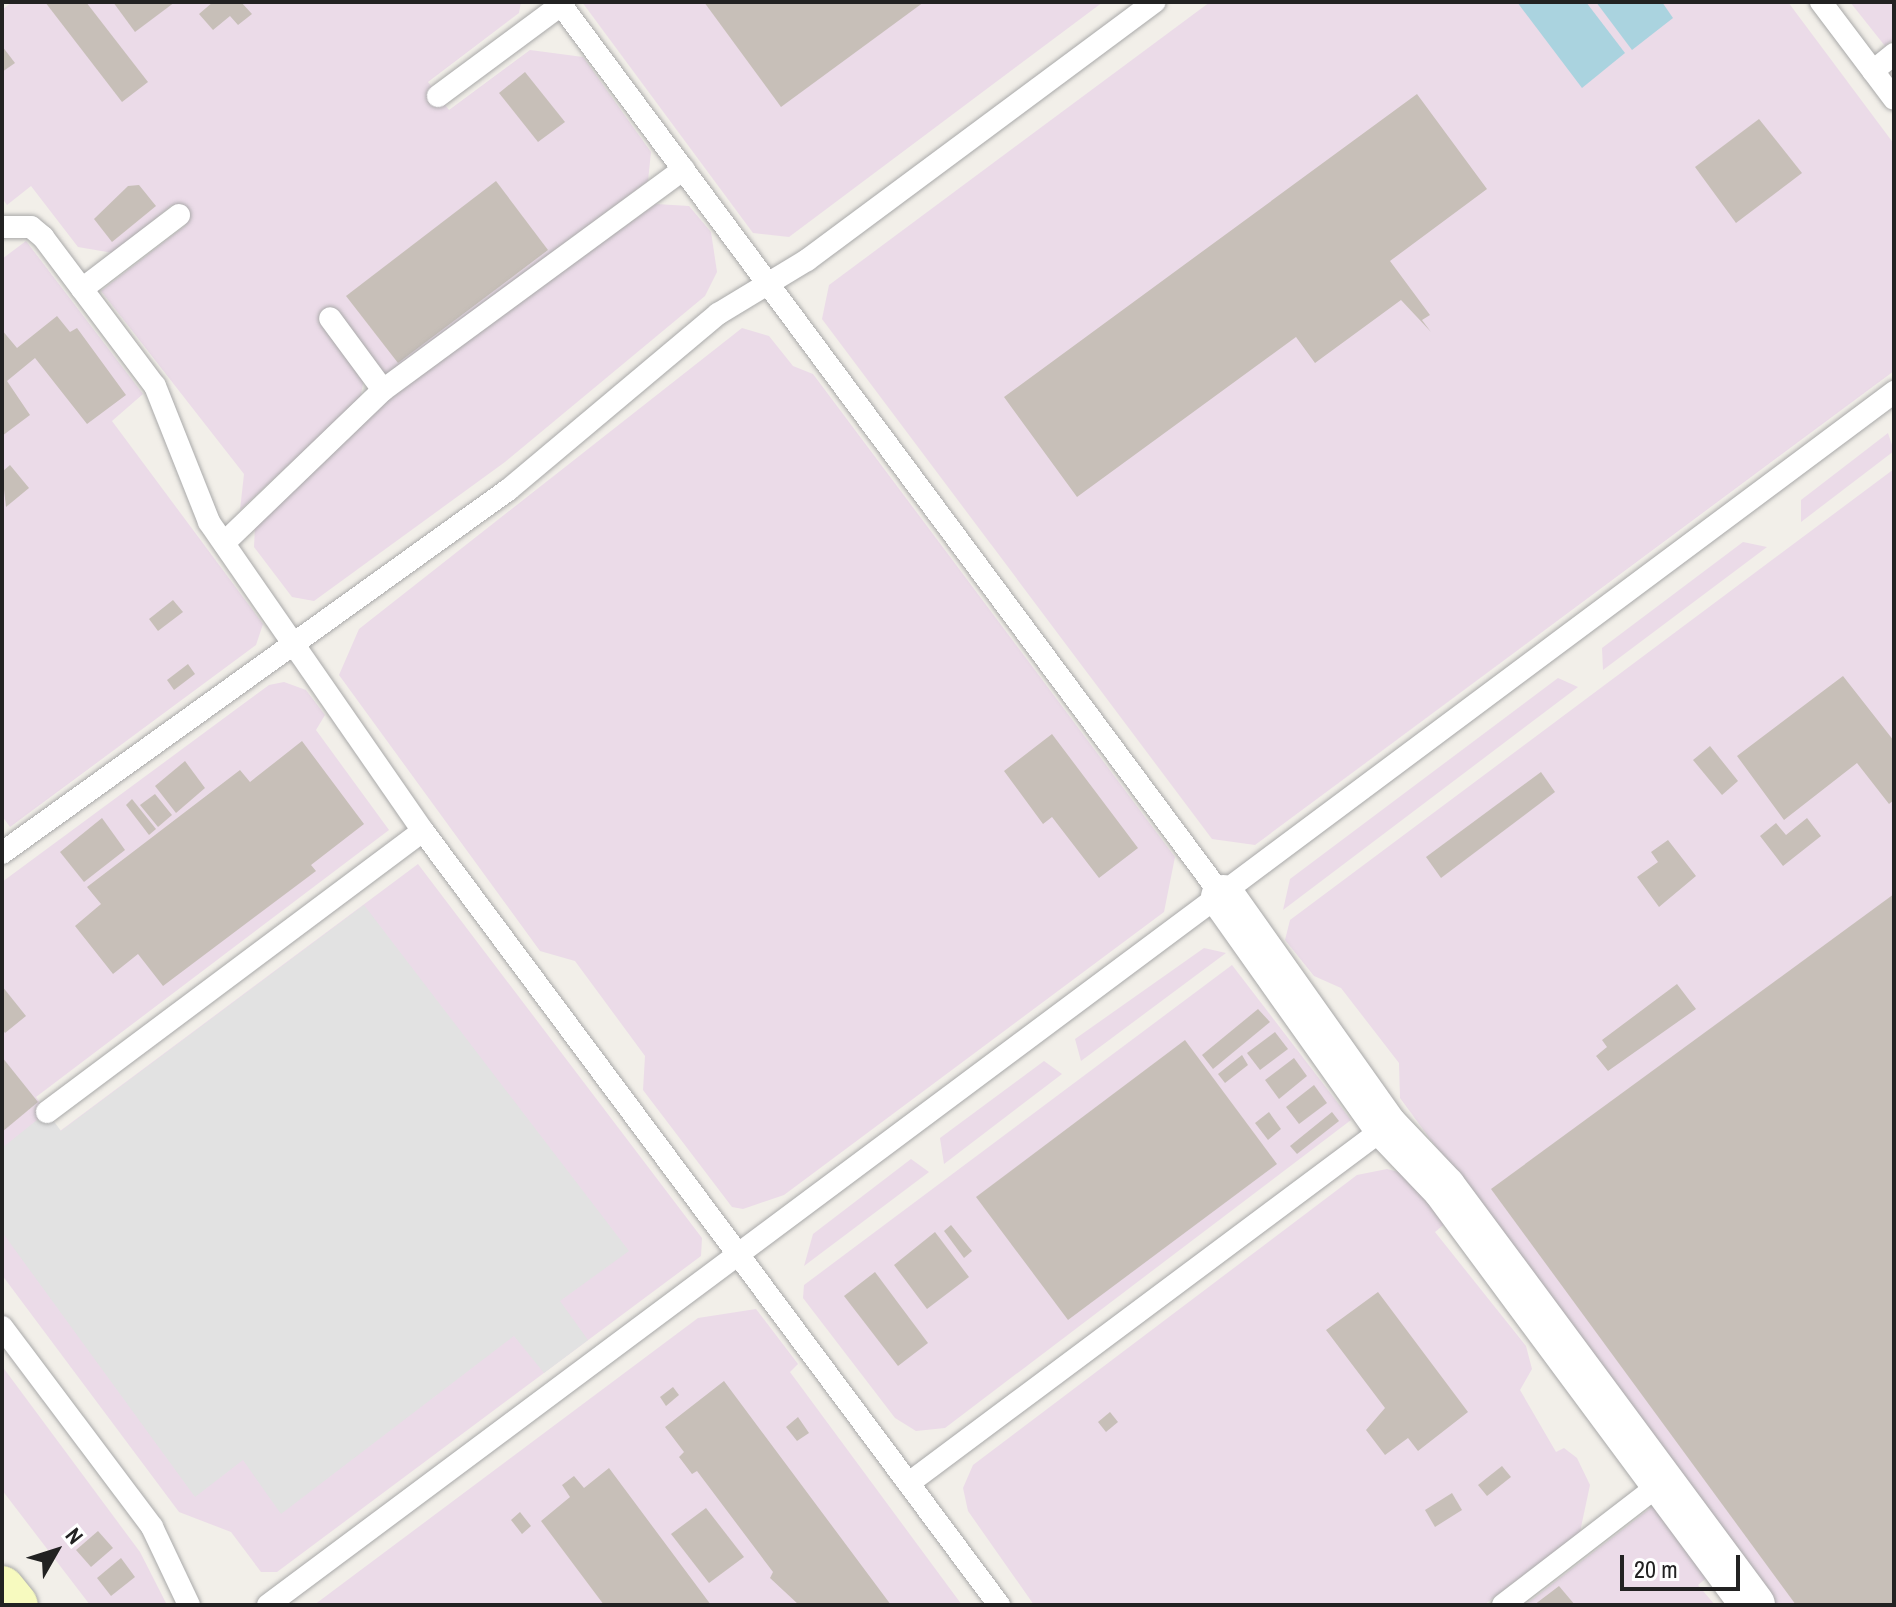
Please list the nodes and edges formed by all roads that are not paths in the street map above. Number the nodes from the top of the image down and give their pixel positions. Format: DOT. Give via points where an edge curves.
graph roads {
  1 [pos="1155,2"];
  2 [pos="1821,2"];
  3 [pos="560,4"];
  4 [pos="1894,54"];
  5 [pos="1873,71"];
  6 [pos="438,96"];
  7 [pos="1894,99"];
  8 [pos="684,169"];
  9 [pos="179,215"];
  10 [pos="2,227"];
  11 [pos="768,283"];
  12 [pos="82,289"];
  13 [pos="330,318"];
  14 [pos="383,390"];
  15 [pos="1894,392"];
  16 [pos="224,543"];
  17 [pos="297,640"];
  18 [pos="423,831"];
  19 [pos="2,853"];
  20 [pos="1223,897"];
  21 [pos="47,1112"];
  22 [pos="1386,1127"];
  23 [pos="741,1255"];
  24 [pos="2,1327"];
  25 [pos="1664,1481"];
  26 [pos="909,1483"];
  27 [pos="2,1588"];
  28 [pos="16,1605"];
  29 [pos="189,1605"];
  30 [pos="268,1605"];
  31 [pos="999,1605"];
  32 [pos="1503,1605"];
  33 [pos="1753,1605"];
  1 -- 11 [label="lane"];
  2 -- 5 [label="lane"];
  3 -- 6 [label="lane"];
  3 -- 8 [label="lane"];
  4 -- 5 [label="lane"];
  5 -- 7 [label="lane"];
  8 -- 11 [label="lane"];
  8 -- 14 [label="lane"];
  9 -- 12 [label="lane"];
  10 -- 12 [label="lane" via="31,227"];
  11 -- 17 [label="lane" via="718,314 508,490"];
  11 -- 20 [label="lane"];
  12 -- 16 [label="lane" via="155,386 209,522"];
  13 -- 14 [label="lane"];
  14 -- 16 [label="lane"];
  15 -- 20 [label="lane"];
  16 -- 17 [label="lane"];
  17 -- 18 [label="lane"];
  17 -- 19 [label="lane"];
  18 -- 21 [label="lane"];
  18 -- 23 [label="lane"];
  20 -- 22 [label="street"];
  20 -- 23 [label="lane"];
  22 -- 25 [label="street" via="1444,1188 1605,1413"];
  22 -- 26 [label="lane"];
  23 -- 26 [label="lane"];
  23 -- 30 [label="lane"];
  24 -- 29 [label="lane" via="152,1527"];
  25 -- 32 [label="lane"];
  25 -- 33 [label="street"];
  26 -- 31 [label="lane"];
  27 -- 28 [label="main road"];
}
